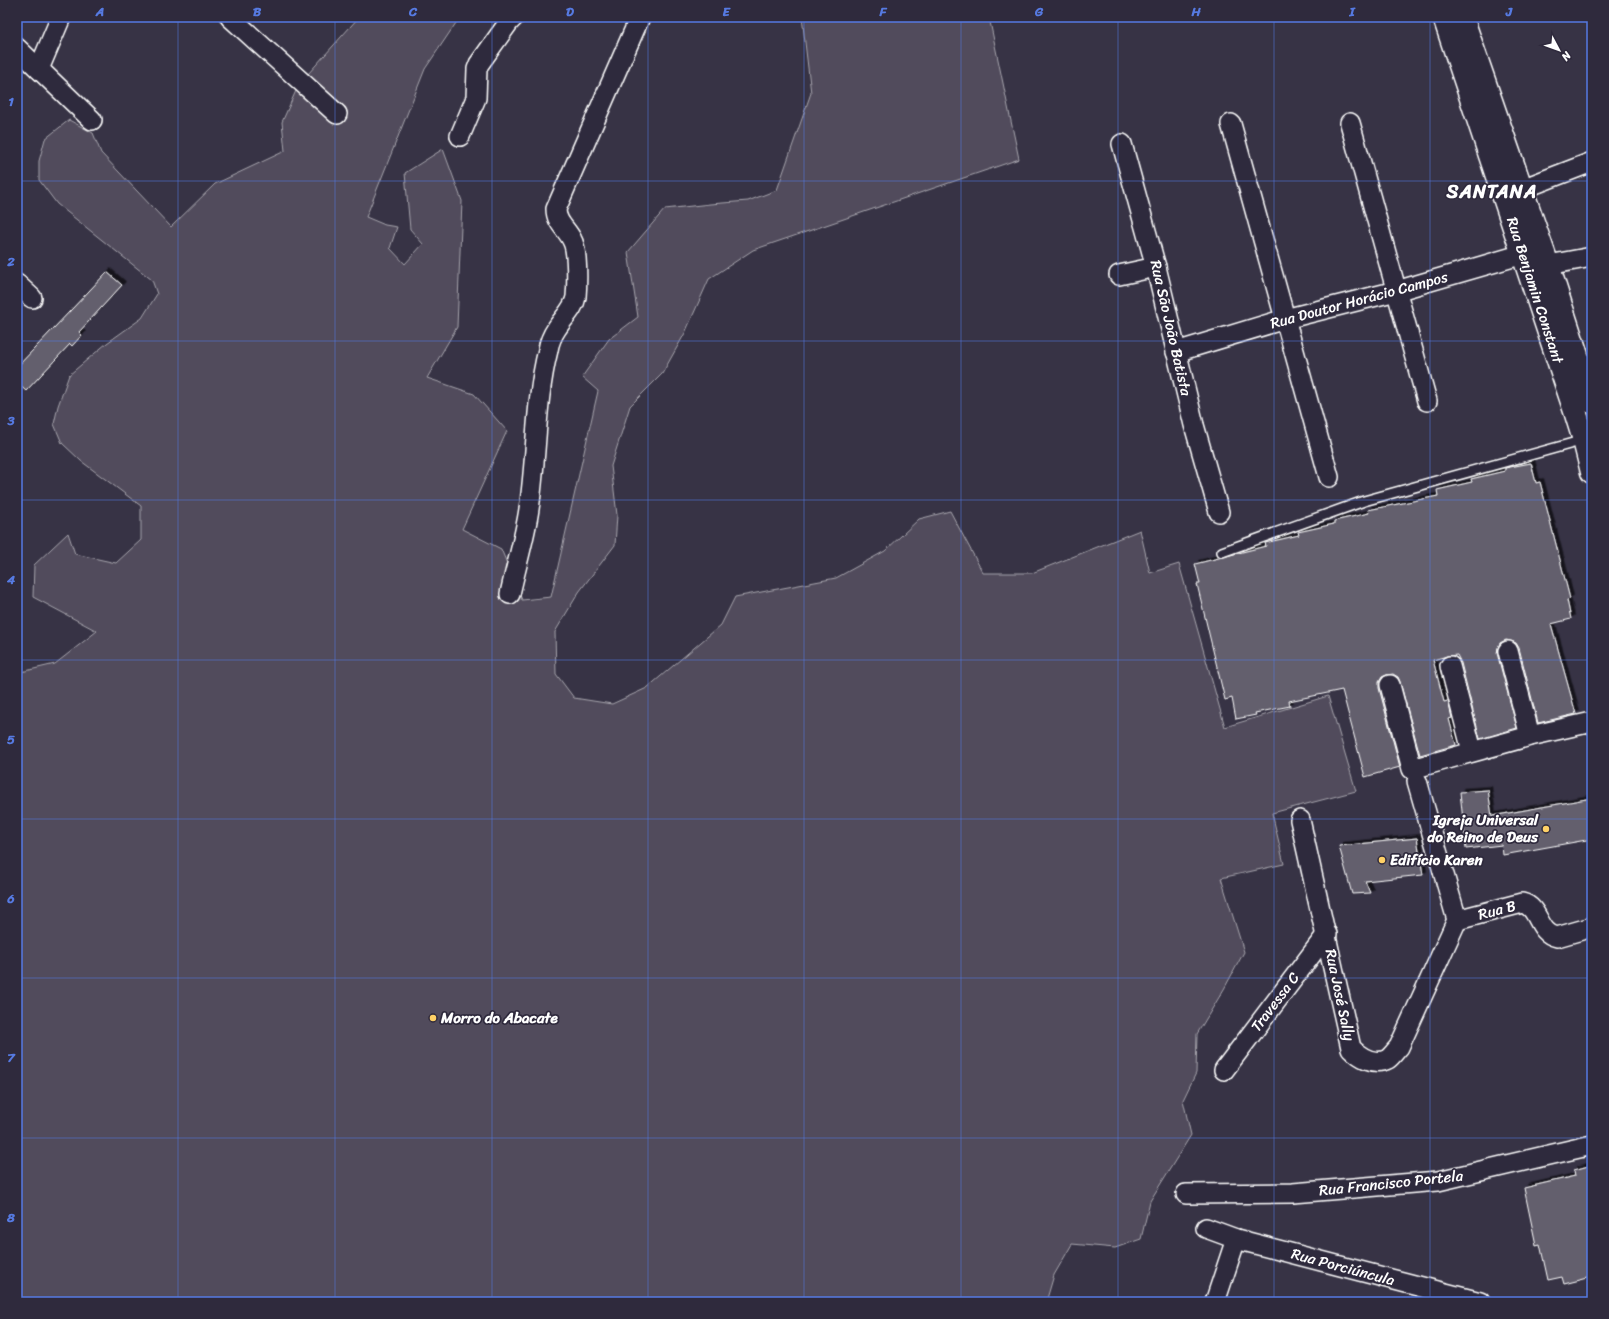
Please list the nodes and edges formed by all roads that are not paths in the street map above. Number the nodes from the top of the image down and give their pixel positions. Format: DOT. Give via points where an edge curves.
graph roads {
  1 [pos="61,17"];
  2 [pos="230,17"];
  3 [pos="514,17"];
  4 [pos="640,17"];
  5 [pos="1444,17"];
  6 [pos="1462,17"];
  7 [pos="17,48"];
  8 [pos="39,69"];
  9 [pos="337,114"];
  10 [pos="92,120"];
  11 [pos="1350,122"];
  12 [pos="1231,124"];
  13 [pos="460,136"];
  14 [pos="1122,144"];
  15 [pos="1592,162"];
  16 [pos="1522,189"];
  17 [pos="1537,256"];
  18 [pos="1592,257"];
  19 [pos="1156,267"];
  20 [pos="1119,275"];
  21 [pos="17,284"];
  22 [pos="1396,291"];
  23 [pos="32,298"];
  24 [pos="1285,319"];
  25 [pos="1176,352"];
  26 [pos="1427,401"];
  27 [pos="1592,402"];
  28 [pos="1588,439"];
  29 [pos="1592,472"];
  30 [pos="1328,478"];
  31 [pos="1219,512"];
  32 [pos="1222,552"];
  33 [pos="510,594"];
  34 [pos="1508,651"];
  35 [pos="1450,666"];
  36 [pos="1390,685"];
  37 [pos="1592,722"];
  38 [pos="1530,736"];
  39 [pos="1472,751"];
  40 [pos="1417,781"];
  41 [pos="1300,820"];
  42 [pos="1457,920"];
  43 [pos="1592,927"];
  44 [pos="1327,934"];
  45 [pos="1224,1070"];
  46 [pos="1592,1145"];
  47 [pos="1186,1194"];
  48 [pos="1206,1228"];
  49 [pos="1236,1239"];
  50 [pos="1427,1296"];
  51 [pos="1215,1302"];
  52 [pos="1480,1302"];
  1 -- 8 [label="street"];
  2 -- 9 [label="street"];
  3 -- 13 [label="street" via="479,64 476,98"];
  4 -- 33 [label="street" via="556,209 558,221 572,239 576,249 576,298 556,329 548,348 539,391 529,510"];
  5 -- 17 [label="main road, Rua Benjamin Constant" via="1469,88"];
  6 -- 16 [label="main road, Rua Benjamin Constant"];
  7 -- 8 [label="street"];
  8 -- 10 [label="street"];
  11 -- 22 [label="street"];
  12 -- 24 [label="street"];
  14 -- 19 [label="street, Rua São João Batista"];
  15 -- 16 [label="street"];
  16 -- 17 [label="main road, Rua Benjamin Constant"];
  17 -- 18 [label="street, Rua Doutor Horácio Campos"];
  17 -- 22 [label="street, Rua Doutor Horácio Campos"];
  17 -- 27 [label="main road, Rua Benjamin Constant"];
  17 -- 28 [label="main road, Rua Benjamin Constant"];
  19 -- 20 [label="street"];
  19 -- 25 [label="street, Rua São João Batista"];
  21 -- 23 [label="street"];
  22 -- 24 [label="street, Rua Doutor Horácio Campos"];
  22 -- 26 [label="street"];
  24 -- 25 [label="street, Rua Doutor Horácio Campos"];
  24 -- 30 [label="street"];
  25 -- 31 [label="street, Rua São João Batista"];
  28 -- 29 [label="main road, Rua Benjamin Constant"];
  28 -- 32 [label="lane" via="1364,501"];
  34 -- 38 [label="street"];
  35 -- 39 [label="street"];
  36 -- 39 [label="street" via="1412,769"];
  37 -- 38 [label="street"];
  38 -- 39 [label="street"];
  40 -- 42 [label="street"];
  41 -- 44 [label="street, Rua José Sally"];
  42 -- 43 [label="street, Rua B" via="1522,903 1530,907 1546,932 1552,936 1557,937"];
  42 -- 44 [label="street, Rua José Sally" via="1399,1047 1388,1059 1374,1062 1360,1056 1351,1048"];
  44 -- 45 [label="street, Travessa C"];
  46 -- 47 [label="street, Rua Francisco Portela" via="1438,1181 1293,1193"];
  48 -- 49 [label="street, Rua Porciúncula"];
  49 -- 50 [label="street, Rua Porciúncula"];
  49 -- 51 [label="street"];
  50 -- 52 [label="street, Rua Porciúncula"];
}
